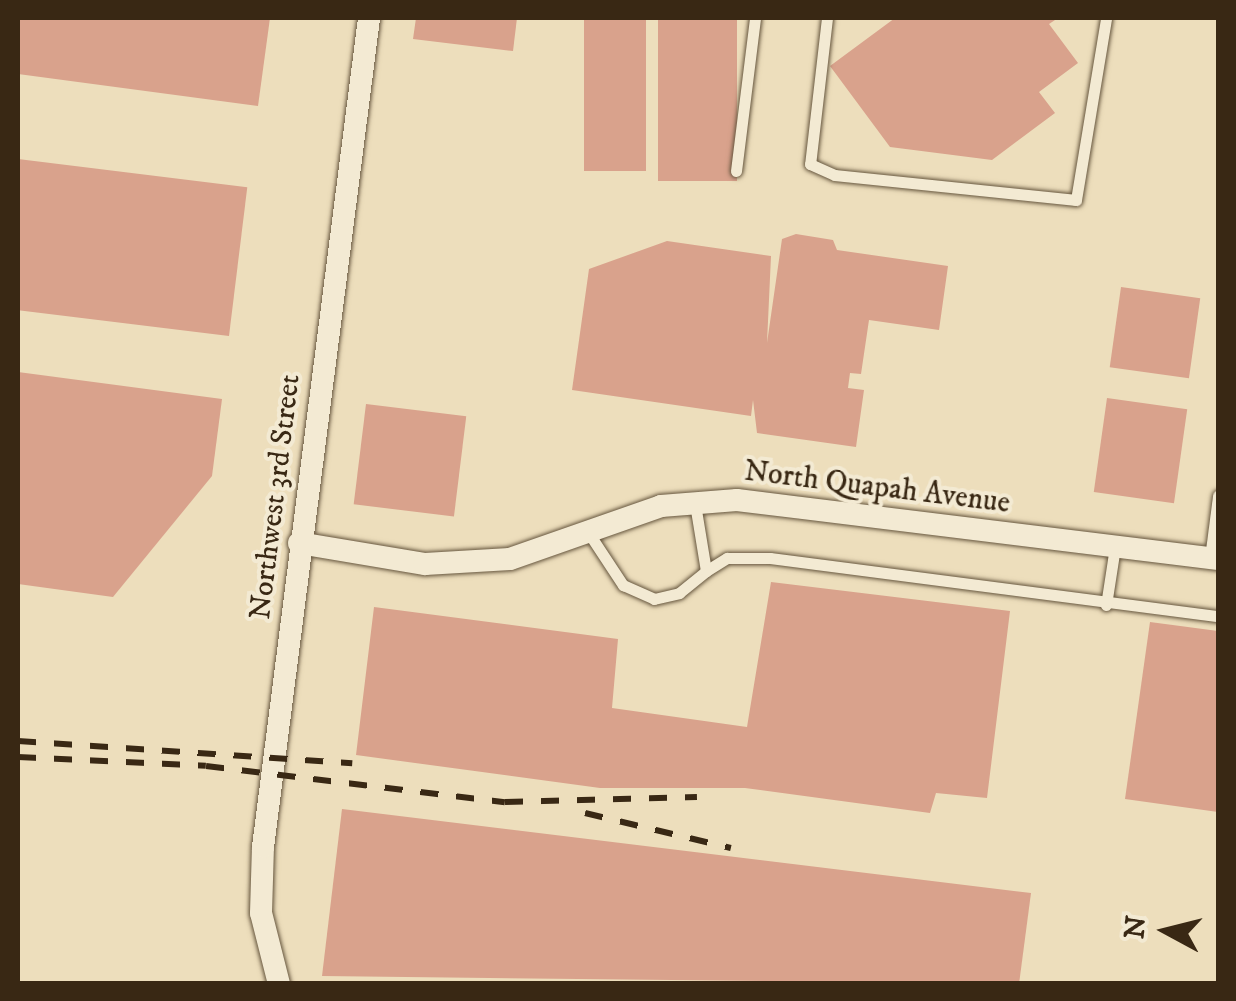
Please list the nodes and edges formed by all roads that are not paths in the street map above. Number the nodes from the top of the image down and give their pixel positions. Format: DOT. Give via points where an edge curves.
graph roads {
  1 [pos="369,18"];
  2 [pos="755,18"];
  3 [pos="827,18"];
  4 [pos="1106,18"];
  5 [pos="736,171"];
  6 [pos="1218,496"];
  7 [pos="695,504"];
  8 [pos="1217,517"];
  9 [pos="588,532"];
  10 [pos="298,543"];
  11 [pos="1115,547"];
  12 [pos="1214,559"];
  13 [pos="706,571"];
  14 [pos="1106,605"];
  15 [pos="1218,616"];
  16 [pos="279,984"];
  1 -- 10 [label="street, Northwest 3rd Street"];
  2 -- 5 [label="lane"];
  3 -- 4 [label="lane" via="810,164 835,175 1076,200"];
  6 -- 8 [label="lane"];
  7 -- 9 [label="street, North Quapah Avenue"];
  7 -- 11 [label="street, North Quapah Avenue" via="738,500"];
  7 -- 13 [label="lane"];
  8 -- 12 [label="lane"];
  9 -- 10 [label="street, North Quapah Avenue" via="510,559 426,564"];
  9 -- 13 [label="lane" via="623,585 654,599"];
  10 -- 16 [label="street, Northwest 3rd Street" via="263,847 261,913"];
  11 -- 12 [label="street, North Quapah Avenue"];
  11 -- 14 [label="lane"];
  13 -- 14 [label="lane" via="728,558 770,558"];
  14 -- 15 [label="lane"];
}
